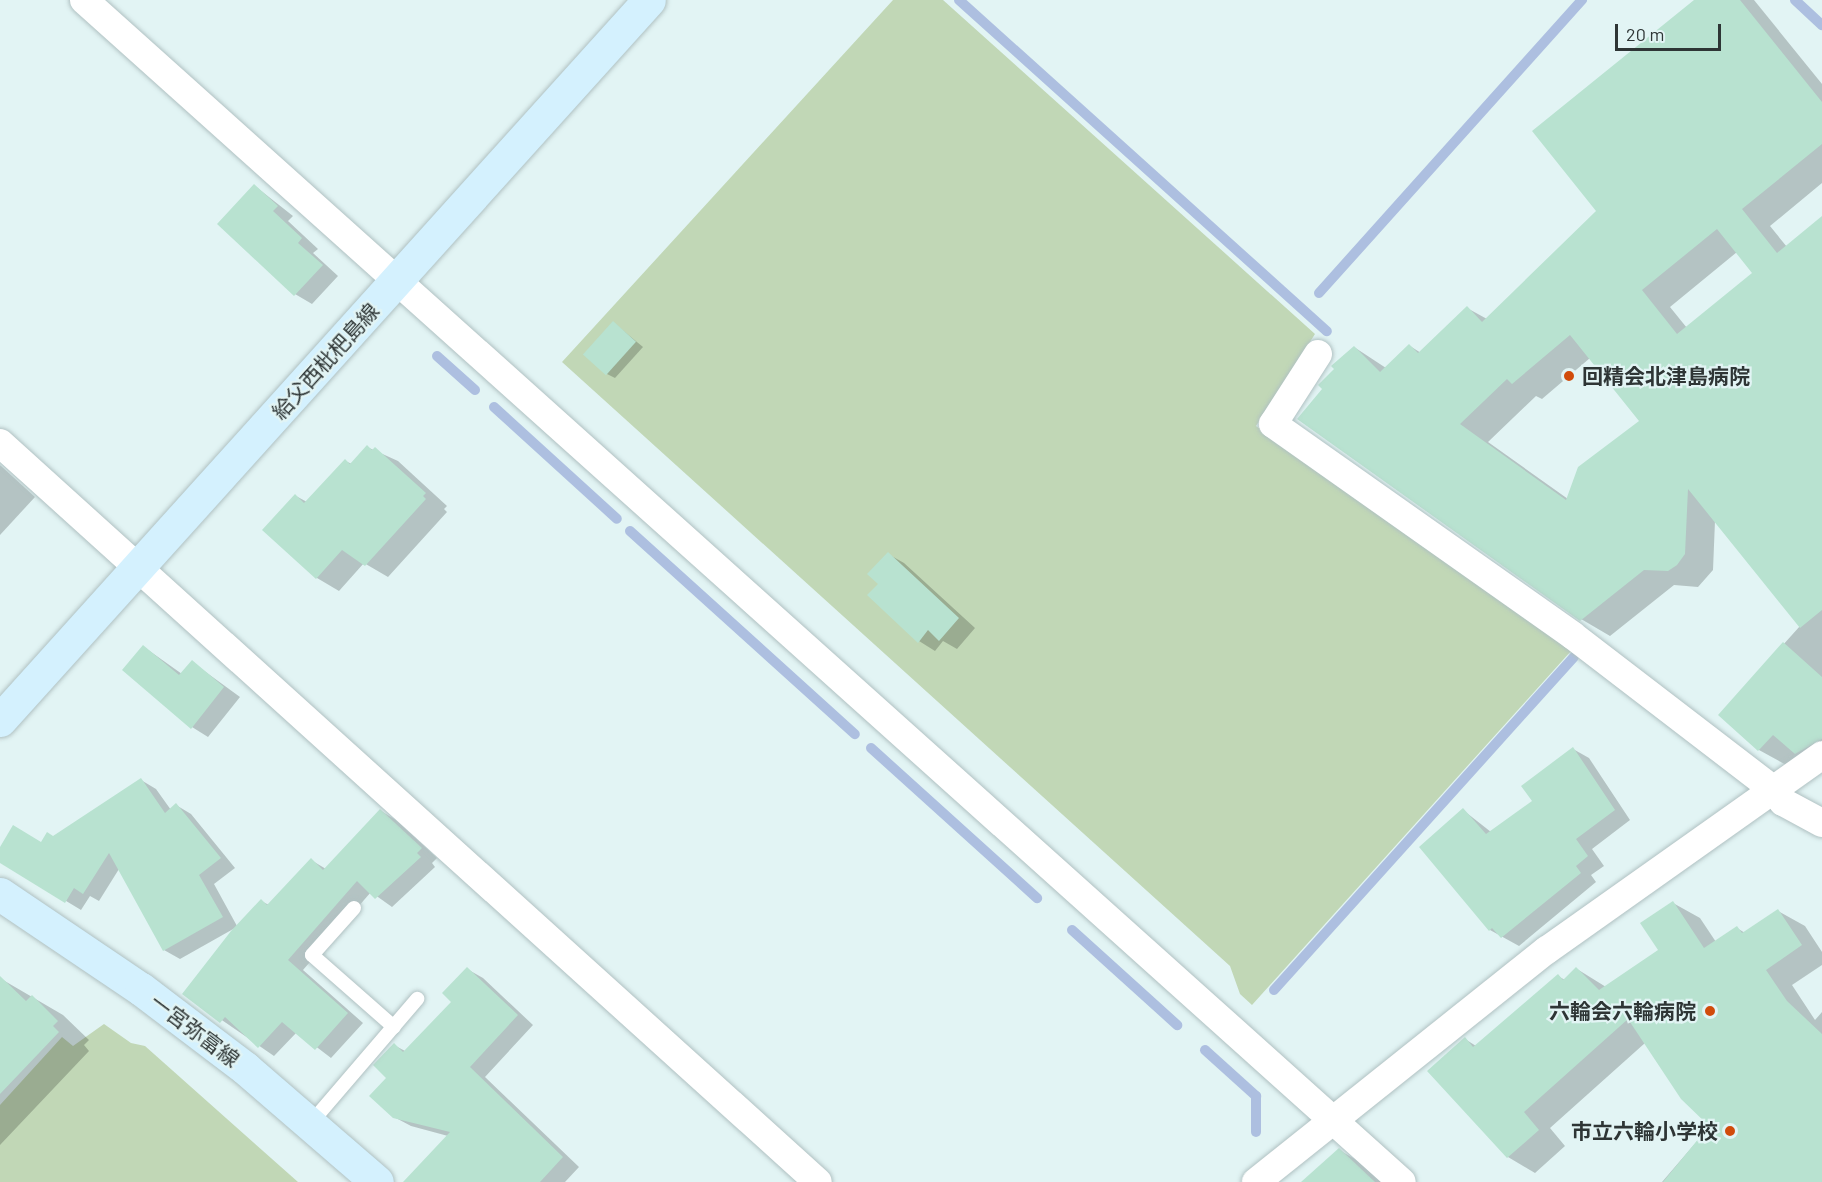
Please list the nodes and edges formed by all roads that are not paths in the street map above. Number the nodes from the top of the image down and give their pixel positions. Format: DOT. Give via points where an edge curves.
graph roads {
  1 [pos="84,0"];
  2 [pos="649,0"];
  3 [pos="395,283"];
  4 [pos="1318,354"];
  5 [pos="0,443"];
  6 [pos="140,569"];
  7 [pos="0,720"];
  8 [pos="1822,755"];
  9 [pos="1774,790"];
  10 [pos="1822,823"];
  11 [pos="0,894"];
  12 [pos="354,908"];
  13 [pos="417,999"];
  14 [pos="394,1027"];
  15 [pos="1335,1121"];
  16 [pos="310,1124"];
  17 [pos="377,1182"];
  18 [pos="818,1182"];
  19 [pos="1256,1182"];
  20 [pos="1402,1182"];
  1 -- 3 [label="street"];
  2 -- 3 [label="main road, 給父西枇杷島線"];
  3 -- 6 [label="main road, 給父西枇杷島線"];
  3 -- 15 [label="street"];
  4 -- 9 [label="street" via="1273,424 1572,635"];
  5 -- 6 [label="street"];
  6 -- 7 [label="main road, 給父西枇杷島線"];
  6 -- 18 [label="street"];
  8 -- 9 [label="street"];
  9 -- 10 [label="street" via="1783,802"];
  9 -- 15 [label="street" via="1547,950"];
  11 -- 16 [label="main road, 一宮弥富線" via="141,989 245,1068"];
  12 -- 14 [label="lane" via="312,955"];
  13 -- 14 [label="lane"];
  14 -- 16 [label="lane"];
  15 -- 19 [label="street"];
  15 -- 20 [label="street"];
  16 -- 17 [label="main road, 一宮弥富線"];
}
